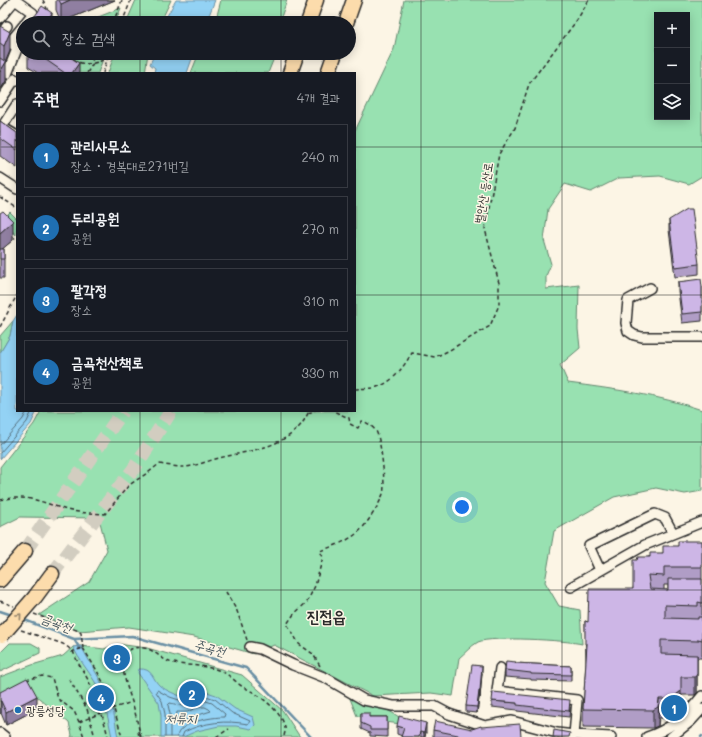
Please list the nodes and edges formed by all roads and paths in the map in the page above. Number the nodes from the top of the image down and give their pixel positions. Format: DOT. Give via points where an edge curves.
graph roads {
  1 [pos="44,0"];
  2 [pos="122,0"];
  3 [pos="131,0"];
  4 [pos="316,0"];
  5 [pos="354,0"];
  6 [pos="589,0"];
  7 [pos="31,16"];
  8 [pos="48,16"];
  9 [pos="116,16"];
  10 [pos="125,16"];
  11 [pos="310,16"];
  12 [pos="348,16"];
  13 [pos="0,18"];
  14 [pos="7,26"];
  15 [pos="0,34"];
  16 [pos="16,35"];
  17 [pos="10,42"];
  18 [pos="16,48"];
  19 [pos="16,53"];
  20 [pos="75,60"];
  21 [pos="92,60"];
  22 [pos="102,60"];
  23 [pos="106,60"];
  24 [pos="295,60"];
  25 [pos="333,60"];
  26 [pos="93,64"];
  27 [pos="88,72"];
  28 [pos="103,72"];
  29 [pos="290,72"];
  30 [pos="328,72"];
  31 [pos="10,76"];
  32 [pos="0,101"];
  33 [pos="16,105"];
  34 [pos="1,126"];
  35 [pos="16,135"];
  36 [pos="0,178"];
  37 [pos="16,188"];
  38 [pos="1,197"];
  39 [pos="0,202"];
  40 [pos="16,207"];
  41 [pos="11,235"];
  42 [pos="16,239"];
  43 [pos="650,288"];
  44 [pos="16,297"];
  45 [pos="0,327"];
  46 [pos="702,337"];
  47 [pos="356,389"];
  48 [pos="309,412"];
  49 [pos="335,412"];
  50 [pos="0,500"];
  51 [pos="702,522"];
  52 [pos="673,533"];
  53 [pos="25,551"];
  54 [pos="600,570"];
  55 [pos="52,574"];
  56 [pos="0,580"];
  57 [pos="571,586"];
  58 [pos="226,592"];
  59 [pos="0,601"];
  60 [pos="14,606"];
  61 [pos="29,612"];
  62 [pos="19,629"];
  63 [pos="1,636"];
  64 [pos="250,647"];
  65 [pos="83,648"];
  66 [pos="74,651"];
  67 [pos="500,668"];
  68 [pos="326,678"];
  69 [pos="69,679"];
  70 [pos="21,682"];
  71 [pos="702,696"];
  72 [pos="132,702"];
  73 [pos="114,708"];
  74 [pos="702,709"];
  75 [pos="101,712"];
  76 [pos="90,718"];
  77 [pos="79,722"];
  78 [pos="229,729"];
  79 [pos="0,733"];
  80 [pos="574,735"];
  81 [pos="5,737"];
  82 [pos="84,737"];
  83 [pos="95,737"];
  84 [pos="108,737"];
  85 [pos="122,737"];
  86 [pos="140,737"];
  87 [pos="216,737"];
  88 [pos="284,737"];
  89 [pos="611,737"];
  90 [pos="647,737"];
  91 [pos="671,737"];
  1 -- 8 [label="path"];
  2 -- 9 [label="path"];
  3 -- 10 [label="path"];
  4 -- 11 [label="highway"];
  5 -- 12 [label="highway"];
  6 -- 47 [label="path, 벌안산 등산로" via="577,20 528,84 514,128 499,154 485,229 499,283 499,305 490,326 435,356 412,353 401,371 389,382 376,388"];
  7 -- 13 [label="street" via="33,13 15,0"];
  14 -- 15 [label="street"];
  15 -- 17 [label="street"];
  16 -- 17 [label="street"];
  17 -- 18 [label="street"];
  19 -- 31 [label="street"];
  20 -- 26 [label="path"];
  21 -- 26 [label="path"];
  22 -- 26 [label="path"];
  23 -- 28 [label="path"];
  24 -- 29 [label="highway"];
  25 -- 30 [label="highway"];
  26 -- 27 [label="path"];
  31 -- 32 [label="street"];
  33 -- 34 [label="street"];
  34 -- 35 [label="street"];
  36 -- 37 [label="street"];
  38 -- 39 [label="path"];
  38 -- 40 [label="path"];
  41 -- 42 [label="path"];
  43 -- 46 [label="street" via="628,300 628,331 634,336 642,337"];
  44 -- 45 [label="path"];
  48 -- 50 [label="path" via="300,426 281,442 248,453 183,467 159,464 129,484 105,514 68,510 33,499 14,497"];
  49 -- 68 [label="path" via="349,418 350,424 358,428 362,422 366,422 376,430 380,439 384,493 363,527 348,540 320,551 323,557 315,586 307,602 287,624 299,644 313,654"];
  51 -- 52 [label="street"];
  52 -- 54 [label="street"];
  52 -- 54 [label="street" via="665,518 655,514 589,546"];
  53 -- 56 [label="highway"];
  54 -- 57 [label="street"];
  63 -- 55 [label="highway, one-way, bridge"];
  58 -- 64 [label="path" via="237,611"];
  59 -- 60 [label="path"];
  61 -- 65 [label="path" via="79,631"];
  62 -- 66 [label="path" via="63,644 71,652"];
  64 -- 68 [label="street"];
  65 -- 66 [label="path"];
  65 -- 73 [label="path" via="105,683"];
  66 -- 75 [label="path"];
  67 -- 80 [label="street" via="497,691 577,700"];
  68 -- 80 [label="street" via="364,700 393,706 434,706 485,726 512,721"];
  69 -- 76 [label="path"];
  70 -- 77 [label="path" via="42,676 52,678 58,699 74,711"];
  71 -- 90 [label="street" via="673,724"];
  72 -- 73 [label="path"];
  72 -- 86 [label="path"];
  72 -- 88 [label="path" via="122,662 130,650 150,649 172,663 217,669 230,676 257,694 280,716 285,728"];
  73 -- 75 [label="path"];
  73 -- 85 [label="path"];
  74 -- 91 [label="street" via="692,721"];
  75 -- 76 [label="path"];
  75 -- 84 [label="path"];
  76 -- 77 [label="path"];
  76 -- 83 [label="path"];
  77 -- 82 [label="path"];
  78 -- 87 [label="path"];
  79 -- 81 [label="street"];
  80 -- 89 [label="street"];
}
